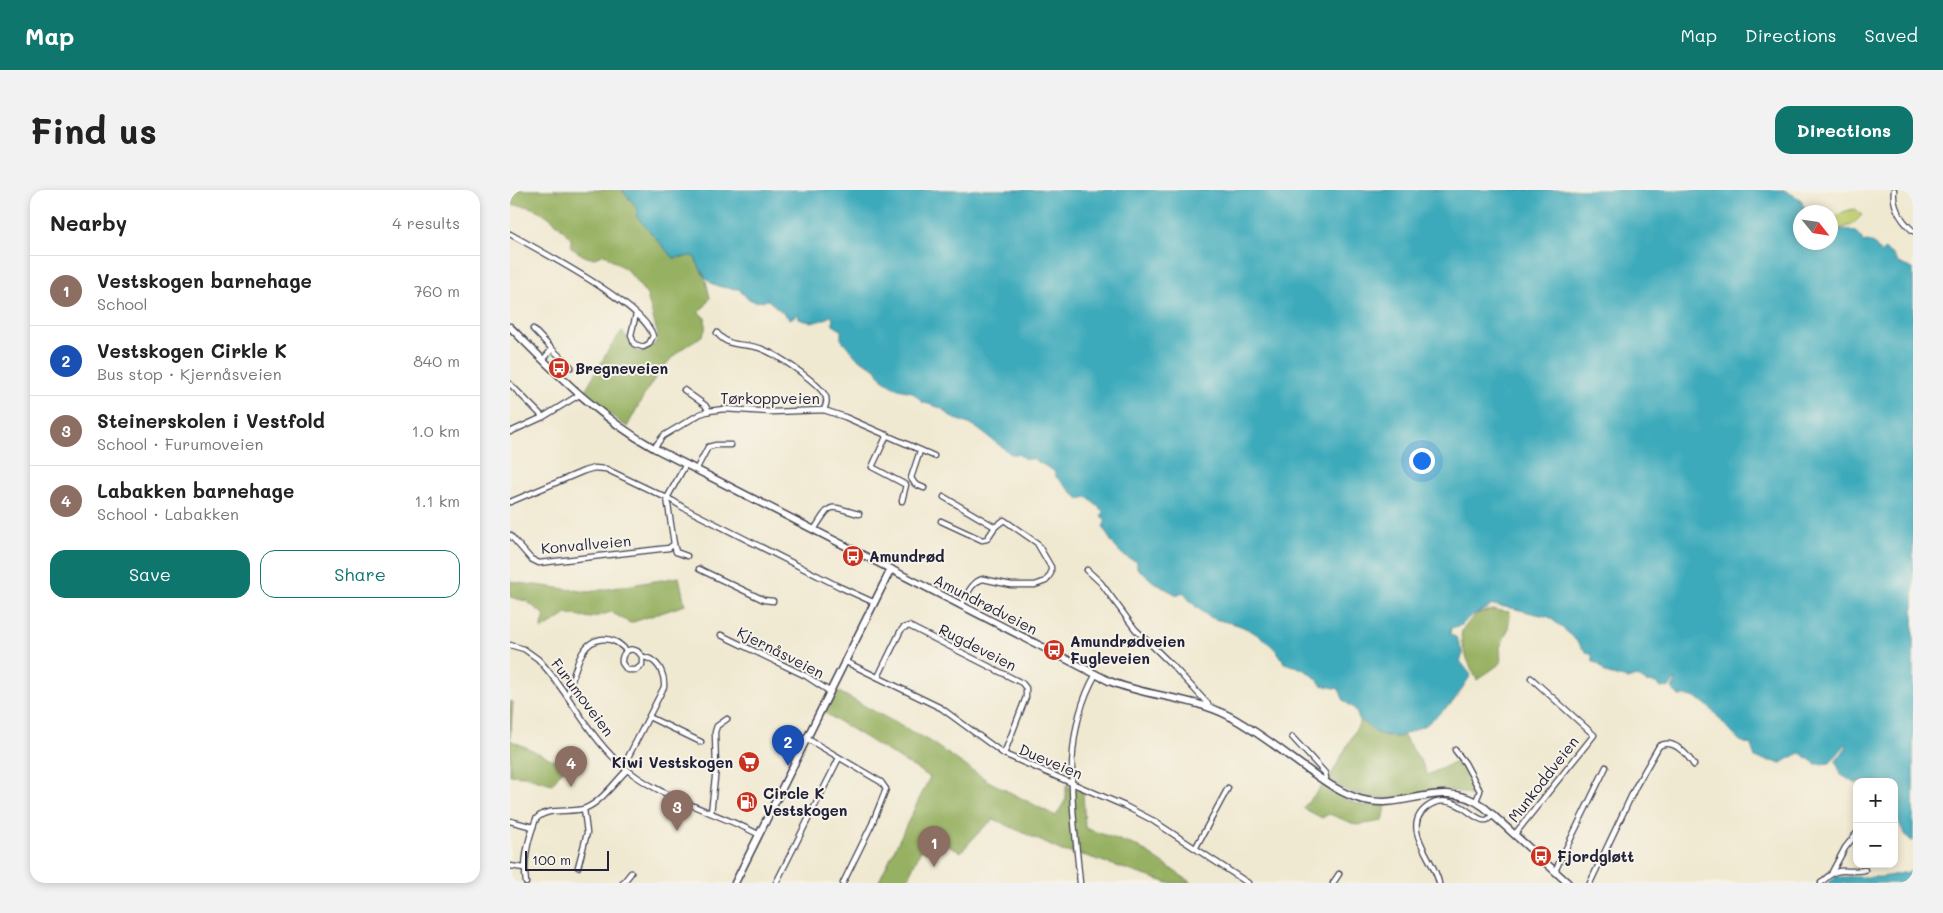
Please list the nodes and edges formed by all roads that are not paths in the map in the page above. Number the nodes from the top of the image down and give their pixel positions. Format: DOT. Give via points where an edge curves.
graph roads {
  1 [pos="1894,190"];
  2 [pos="1913,231"];
  3 [pos="510,234"];
  4 [pos="636,314"];
  5 [pos="510,327"];
  6 [pos="533,329"];
  7 [pos="717,333"];
  8 [pos="552,348"];
  9 [pos="543,360"];
  10 [pos="571,366"];
  11 [pos="510,384"];
  12 [pos="684,390"];
  13 [pos="579,394"];
  14 [pos="824,410"];
  15 [pos="709,411"];
  16 [pos="543,417"];
  17 [pos="510,432"];
  18 [pos="887,435"];
  19 [pos="731,445"];
  20 [pos="654,448"];
  21 [pos="920,451"];
  22 [pos="934,456"];
  23 [pos="686,464"];
  24 [pos="696,470"];
  25 [pos="924,488"];
  26 [pos="667,498"];
  27 [pos="944,498"];
  28 [pos="902,501"];
  29 [pos="510,502"];
  30 [pos="859,514"];
  31 [pos="941,521"];
  32 [pos="995,527"];
  33 [pos="814,530"];
  34 [pos="510,534"];
  35 [pos="674,544"];
  36 [pos="687,556"];
  37 [pos="699,569"];
  38 [pos="891,569"];
  39 [pos="1088,570"];
  40 [pos="773,600"];
  41 [pos="873,602"];
  42 [pos="961,606"];
  43 [pos="721,635"];
  44 [pos="510,645"];
  45 [pos="627,651"];
  46 [pos="642,656"];
  47 [pos="844,661"];
  48 [pos="1096,674"];
  49 [pos="878,677"];
  50 [pos="1531,678"];
  51 [pos="829,691"];
  52 [pos="567,696"];
  53 [pos="1209,708"];
  54 [pos="649,717"];
  55 [pos="727,719"];
  56 [pos="806,738"];
  57 [pos="1292,738"];
  58 [pos="701,742"];
  59 [pos="1455,750"];
  60 [pos="1004,754"];
  61 [pos="839,758"];
  62 [pos="1694,765"];
  63 [pos="1606,767"];
  64 [pos="625,768"];
  65 [pos="1324,781"];
  66 [pos="1070,783"];
  67 [pos="1228,788"];
  68 [pos="1476,801"];
  69 [pos="584,809"];
  70 [pos="711,813"];
  71 [pos="1494,815"];
  72 [pos="510,821"];
  73 [pos="533,826"];
  74 [pos="758,834"];
  75 [pos="1515,834"];
  76 [pos="1853,838"];
  77 [pos="1196,847"];
  78 [pos="510,866"];
  79 [pos="578,867"];
  80 [pos="524,868"];
  81 [pos="1865,870"];
  82 [pos="1555,871"];
  83 [pos="1832,872"];
  84 [pos="631,874"];
  85 [pos="1339,874"];
  86 [pos="526,883"];
  87 [pos="623,883"];
  88 [pos="735,883"];
  89 [pos="776,883"];
  90 [pos="843,883"];
  91 [pos="1080,883"];
  92 [pos="1248,883"];
  93 [pos="1333,883"];
  94 [pos="1438,883"];
  95 [pos="1568,883"];
  96 [pos="1590,883"];
  97 [pos="1820,883"];
  1 -- 2 [label="street" via="1897,210"];
  3 -- 4 [label="street" via="589,280"];
  4 -- 4 [label="street" via="631,338 634,344 645,346 651,341 652,330"];
  5 -- 9 [label="main road, Amundrødveien"];
  6 -- 8 [label="street"];
  7 -- 14 [label="street" via="726,343 760,348 788,363 824,393"];
  8 -- 9 [label="street"];
  8 -- 10 [label="street"];
  9 -- 13 [label="main road, Amundrødveien"];
  11 -- 16 [label="street"];
  12 -- 15 [label="street, Tørkoppveien"];
  13 -- 16 [label="street"];
  13 -- 20 [label="main road, Amundrødveien" via="617,426"];
  14 -- 15 [label="street, Tørkoppveien"];
  14 -- 18 [label="street, Tørkoppveien"];
  15 -- 20 [label="street, Tørkoppveien" via="663,436"];
  16 -- 17 [label="street"];
  18 -- 21 [label="street, Tørkoppveien"];
  18 -- 28 [label="street" via="872,467 906,485"];
  19 -- 24 [label="street" via="708,447"];
  20 -- 23 [label="main road, Amundrødveien"];
  21 -- 22 [label="street, Tørkoppveien"];
  21 -- 25 [label="street" via="911,478"];
  23 -- 24 [label="main road, Amundrødveien"];
  23 -- 26 [label="street"];
  24 -- 33 [label="main road, Amundrødveien"];
  26 -- 29 [label="street" via="598,468"];
  26 -- 35 [label="street"];
  26 -- 41 [label="street"];
  27 -- 32 [label="street"];
  30 -- 33 [label="street" via="831,508"];
  31 -- 32 [label="street" via="982,540 987,539"];
  32 -- 42 [label="street" via="1004,520 1037,544 1051,567 1051,574 1046,581 1035,585 978,580"];
  33 -- 38 [label="main road, Amundrødveien"];
  34 -- 35 [label="street, Konvallveien" via="531,559 539,563 664,549"];
  35 -- 36 [label="street" via="676,552"];
  37 -- 40 [label="street" via="764,600"];
  38 -- 41 [label="main road, Kjernåsveien"];
  38 -- 42 [label="main road, Amundrødveien"];
  39 -- 53 [label="street, Amundrødveien" via="1135,629 1174,666"];
  41 -- 47 [label="main road, Kjernåsveien"];
  42 -- 48 [label="main road, Amundrødveien"];
  43 -- 51 [label="street, Kjernåsveien" via="806,676"];
  44 -- 52 [label="street, Furumoveien" via="524,649 538,659"];
  45 -- 46 [label="street" via="636,650"];
  45 -- 46 [label="street" via="622,660 628,670 640,668"];
  45 -- 52 [label="street" via="610,639 588,644"];
  46 -- 54 [label="street" via="656,664 664,679 664,687"];
  47 -- 49 [label="street, Dueveien"];
  47 -- 51 [label="main road, Kjernåsveien"];
  48 -- 53 [label="main road, Amundrødveien" via="1130,689"];
  48 -- 66 [label="street" via="1078,723"];
  49 -- 60 [label="street, Dueveien" via="944,710"];
  49 -- 60 [label="street, Rugdeveien" via="900,632 908,626 1022,683 1026,697"];
  50 -- 75 [label="street, Munkoddveien" via="1594,735"];
  51 -- 56 [label="main road, Kjernåsveien"];
  52 -- 64 [label="street, Furumoveien" via="603,746"];
  53 -- 65 [label="main road, Amundrødveien" via="1240,723"];
  54 -- 58 [label="street"];
  54 -- 64 [label="street"];
  55 -- 70 [label="street" via="716,729"];
  56 -- 61 [label="street"];
  56 -- 74 [label="main road, Kjernåsveien"];
  57 -- 65 [label="street" via="1325,773"];
  59 -- 68 [label="street" via="1480,791"];
  60 -- 66 [label="street, Dueveien"];
  61 -- 89 [label="street"];
  61 -- 90 [label="street" via="881,782 886,791"];
  62 -- 96 [label="street" via="1673,745 1663,743 1659,746 1636,786"];
  63 -- 82 [label="street"];
  64 -- 69 [label="street" via="600,798"];
  64 -- 70 [label="street, Furumoveien" via="652,787"];
  65 -- 68 [label="main road, Amundrødveien" via="1353,797 1373,801 1390,802 1443,793"];
  66 -- 77 [label="street, Dueveien" via="1143,815"];
  66 -- 91 [label="street"];
  67 -- 77 [label="street"];
  68 -- 71 [label="main road, Amundrødveien"];
  69 -- 73 [label="street" via="544,813"];
  69 -- 79 [label="street" via="587,833"];
  70 -- 74 [label="street, Furumoveien"];
  71 -- 75 [label="main road, Amundrødveien"];
  71 -- 94 [label="street" via="1483,820 1461,806 1442,801 1423,811 1416,831 1435,869"];
  72 -- 73 [label="street"];
  73 -- 80 [label="street"];
  74 -- 88 [label="main road, Kjernåsveien"];
  75 -- 82 [label="main road, Amundrødveien"];
  76 -- 83 [label="street"];
  77 -- 92 [label="street, Dueveien"];
  78 -- 80 [label="street"];
  80 -- 86 [label="street"];
  81 -- 83 [label="street"];
  82 -- 95 [label="main road, Amundrødveien"];
  83 -- 97 [label="street"];
  84 -- 87 [label="street"];
  85 -- 93 [label="street"];
}
